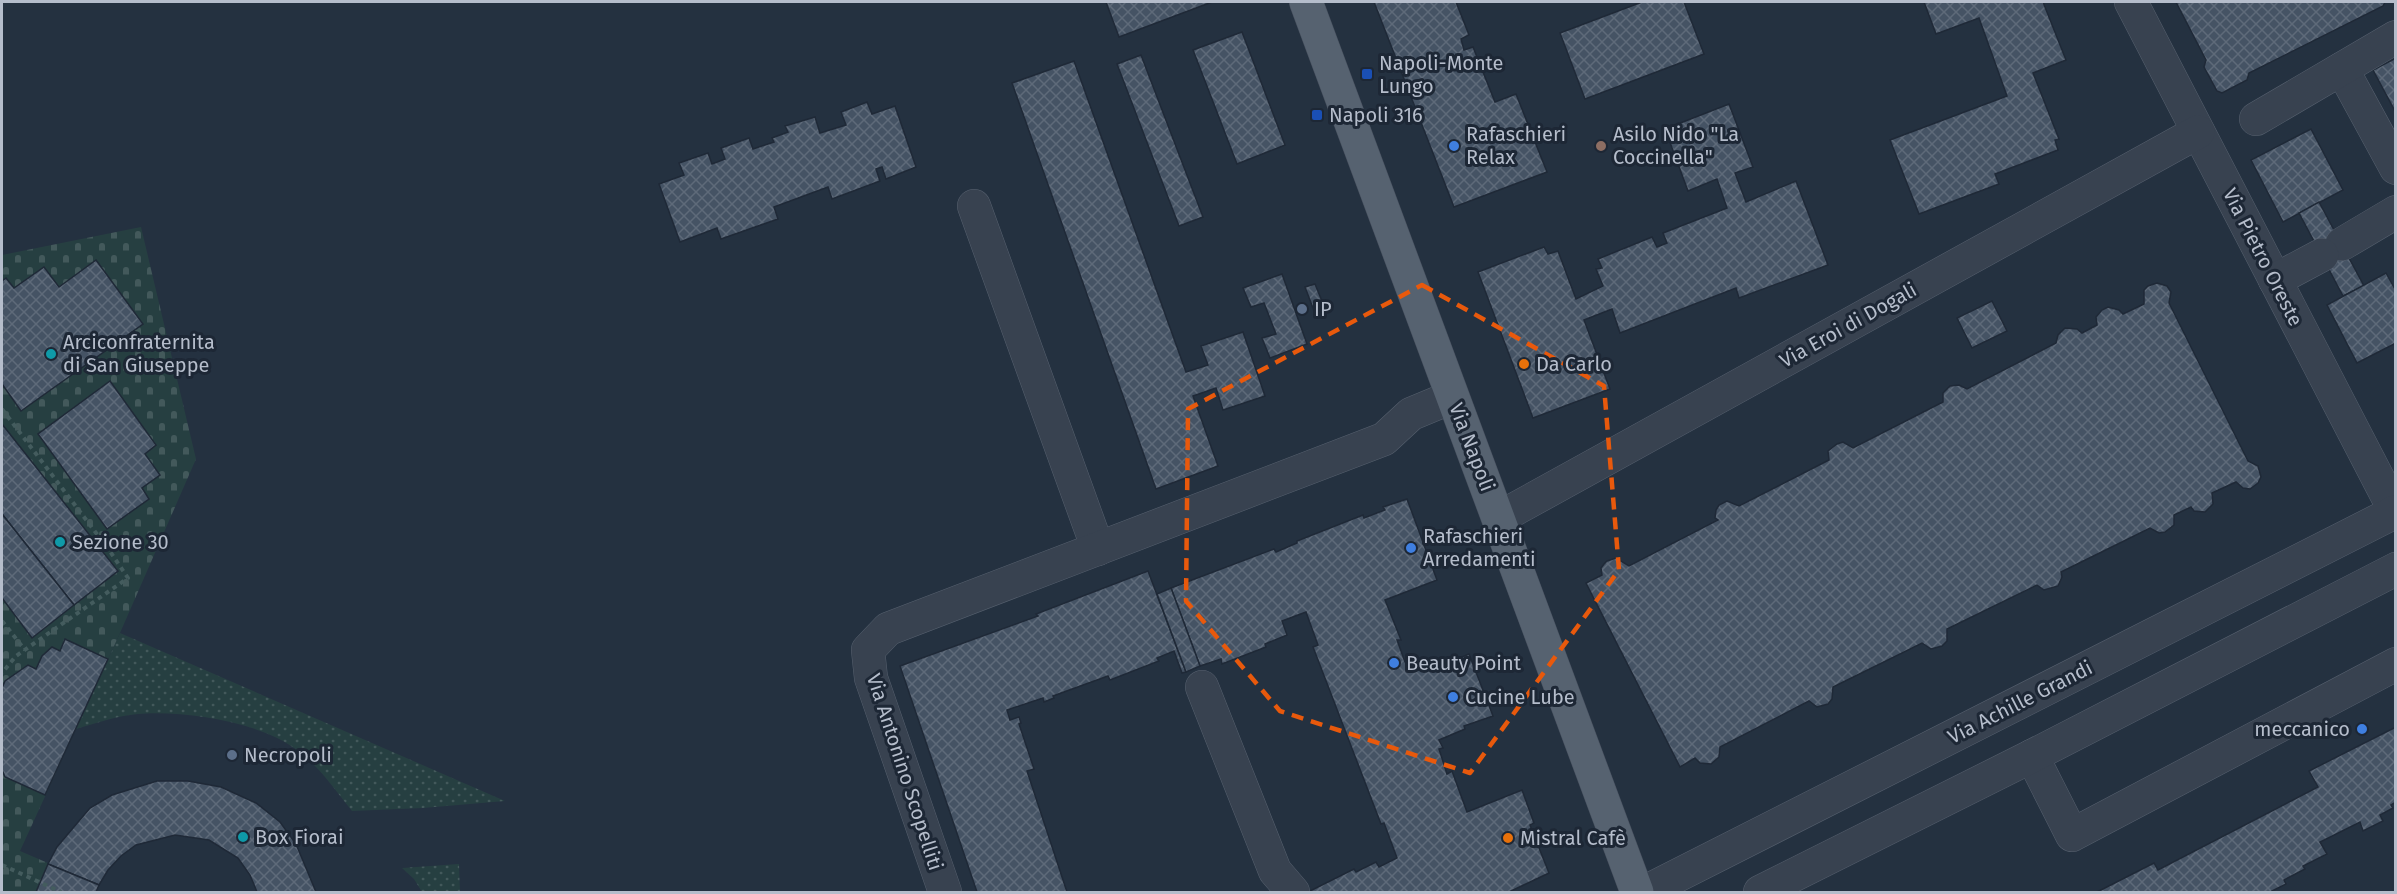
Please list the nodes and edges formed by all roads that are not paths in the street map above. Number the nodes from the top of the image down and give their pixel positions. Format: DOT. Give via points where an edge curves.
graph roads {
  1 [pos="1306,2"];
  2 [pos="2131,2"];
  3 [pos="2396,37"];
  4 [pos="2342,69"];
  5 [pos="2256,119"];
  6 [pos="2198,132"];
  7 [pos="2396,168"];
  8 [pos="974,206"];
  9 [pos="2396,212"];
  10 [pos="2275,280"];
  11 [pos="1452,397"];
  12 [pos="2394,505"];
  13 [pos="1499,518"];
  14 [pos="1098,549"];
  15 [pos="2396,569"];
  16 [pos="2396,664"];
  17 [pos="1202,687"];
  18 [pos="2032,756"];
  19 [pos="945,892"];
  20 [pos="1293,892"];
  21 [pos="1637,892"];
  22 [pos="1646,892"];
  23 [pos="1760,892"];
  1 -- 11 [label="main road, Via Napoli"];
  2 -- 6 [label="street, Via Pietro Oreste"];
  3 -- 4 [label="street"];
  4 -- 5 [label="street"];
  4 -- 7 [label="street"];
  6 -- 10 [label="street, Via Pietro Oreste"];
  6 -- 13 [label="street, Via Eroi di Dogali"];
  8 -- 14 [label="street"];
  9 -- 10 [label="street"];
  10 -- 12 [label="street, Via Pietro Oreste"];
  11 -- 13 [label="main road, Via Napoli"];
  11 -- 14 [label="street" via="1411,414 1384,439"];
  12 -- 22 [label="street, Via Achille Grandi"];
  13 -- 21 [label="main road, Via Napoli"];
  14 -- 19 [label="street, Via Antonino Scopelliti" via="888,629 868,650 871,678"];
  15 -- 18 [label="street"];
  16 -- 18 [label="street" via="2072,835"];
  17 -- 20 [label="street" via="1275,871"];
  18 -- 23 [label="street"];
}
